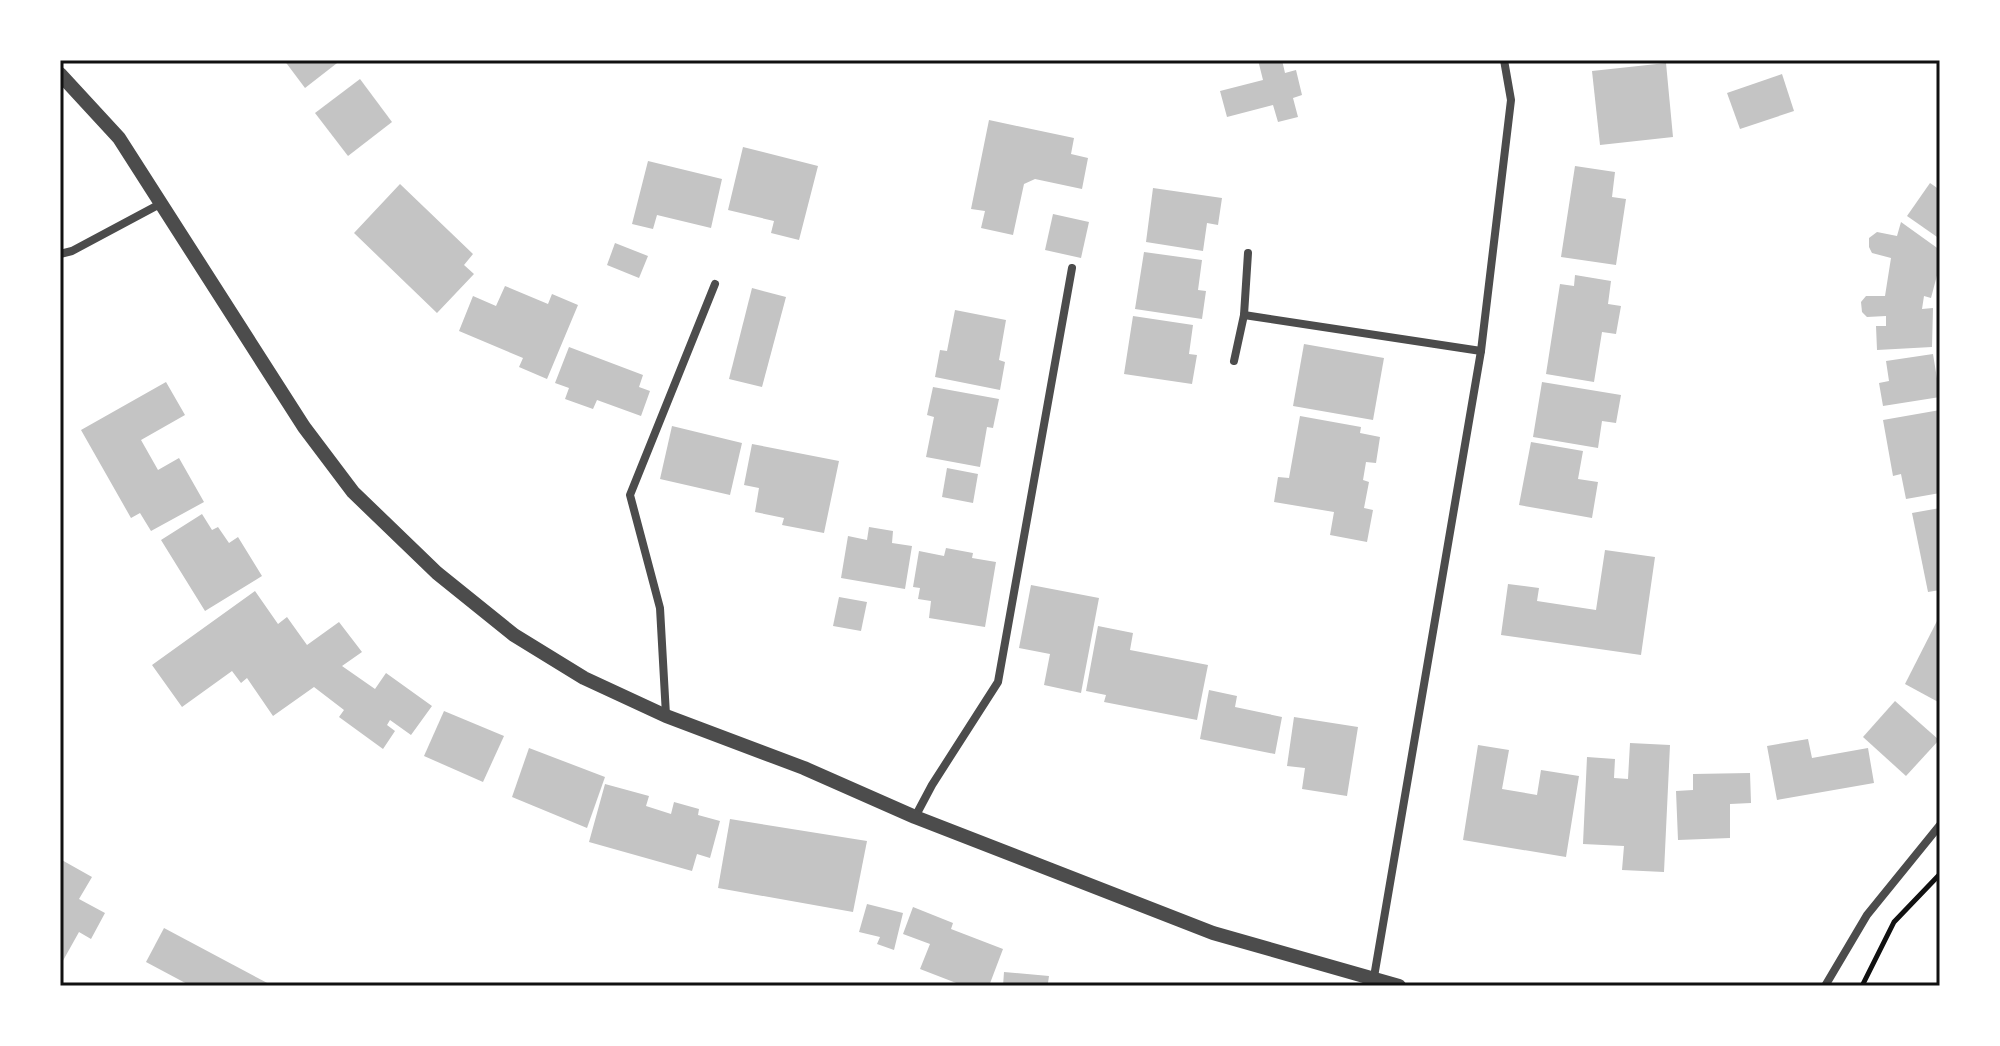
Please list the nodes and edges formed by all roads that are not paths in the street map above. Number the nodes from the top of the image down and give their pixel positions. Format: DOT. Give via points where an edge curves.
graph roads {
  1 [pos="1504,60"];
  2 [pos="60,74"];
  3 [pos="160,204"];
  4 [pos="1248,253"];
  5 [pos="60,254"];
  6 [pos="1072,268"];
  7 [pos="715,284"];
  8 [pos="1244,315"];
  9 [pos="1481,351"];
  10 [pos="1234,361"];
  11 [pos="666,716"];
  12 [pos="915,817"];
  13 [pos="1940,825"];
  14 [pos="1374,977"];
  15 [pos="1399,986"];
  16 [pos="1825,986"];
  1 -- 9 [label="street" via="1511,100"];
  2 -- 3 [label="street" via="119,138"];
  3 -- 5 [label="street"];
  3 -- 11 [label="street" via="304,427 353,492 437,573 514,635 584,678"];
  4 -- 8 [label="street"];
  6 -- 12 [label="street" via="998,682"];
  7 -- 11 [label="street" via="630,495 660,608"];
  8 -- 9 [label="street"];
  8 -- 10 [label="street"];
  9 -- 14 [label="street"];
  11 -- 12 [label="street"];
  12 -- 14 [label="street" via="1213,933"];
  13 -- 16 [label="street" via="1867,915"];
  14 -- 15 [label="street"];
}
